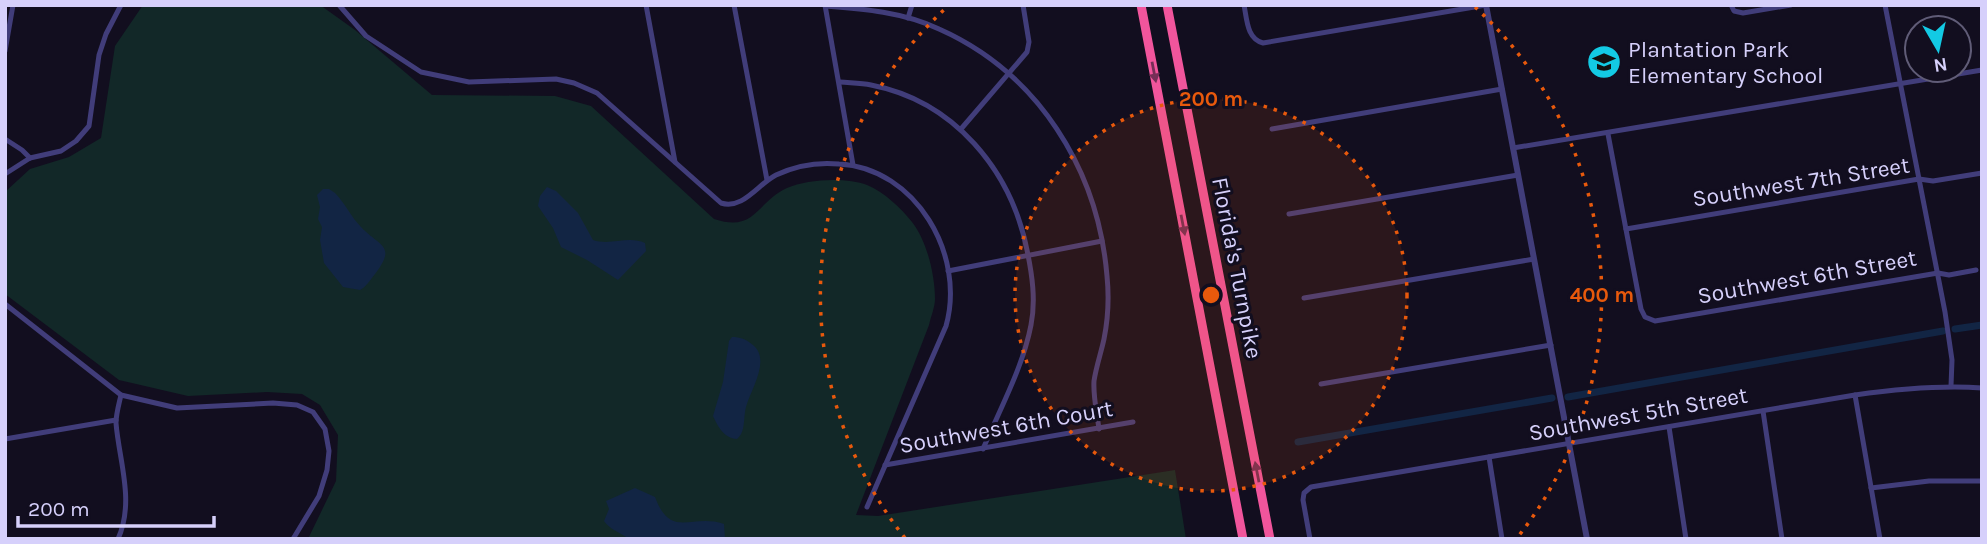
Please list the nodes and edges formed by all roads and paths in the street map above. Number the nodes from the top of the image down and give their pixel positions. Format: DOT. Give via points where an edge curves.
graph roads {
  1 [pos="13,5"];
  2 [pos="121,5"];
  3 [pos="339,5"];
  4 [pos="646,5"];
  5 [pos="734,5"];
  6 [pos="912,5"];
  7 [pos="1023,5"];
  8 [pos="1141,5"];
  9 [pos="1167,5"];
  10 [pos="1244,5"];
  11 [pos="1486,5"];
  12 [pos="1791,5"];
  13 [pos="1885,5"];
  14 [pos="825,6"];
  15 [pos="1733,8"];
  16 [pos="908,18"];
  17 [pos="5,51"];
  18 [pos="1982,70"];
  19 [pos="1010,74"];
  20 [pos="839,82"];
  21 [pos="1901,84"];
  22 [pos="1502,89"];
  23 [pos="1272,128"];
  24 [pos="961,129"];
  25 [pos="1608,134"];
  26 [pos="5,139"];
  27 [pos="1513,148"];
  28 [pos="30,159"];
  29 [pos="675,162"];
  30 [pos="853,165"];
  31 [pos="1982,173"];
  32 [pos="5,174"];
  33 [pos="1518,175"];
  34 [pos="1919,179"];
  35 [pos="767,180"];
  36 [pos="1289,214"];
  37 [pos="1626,229"];
  38 [pos="1102,241"];
  39 [pos="1028,255"];
  40 [pos="1534,259"];
  41 [pos="1976,270"];
  42 [pos="948,271"];
  43 [pos="1938,273"];
  44 [pos="1304,298"];
  45 [pos="5,304"];
  46 [pos="8,312"];
  47 [pos="1551,345"];
  48 [pos="1321,384"];
  49 [pos="1951,386"];
  50 [pos="1982,388"];
  51 [pos="121,395"];
  52 [pos="1855,395"];
  53 [pos="1763,411"];
  54 [pos="116,420"];
  55 [pos="1133,422"];
  56 [pos="1669,427"];
  57 [pos="1099,429"];
  58 [pos="5,439"];
  59 [pos="1570,443"];
  60 [pos="983,449"];
  61 [pos="1489,457"];
  62 [pos="885,465"];
  63 [pos="1982,481"];
  64 [pos="1871,488"];
  65 [pos="867,507"];
  66 [pos="118,539"];
  67 [pos="293,539"];
  68 [pos="1243,539"];
  69 [pos="1270,539"];
  70 [pos="1310,539"];
  71 [pos="1502,539"];
  72 [pos="1587,539"];
  73 [pos="1686,539"];
  74 [pos="1782,539"];
  75 [pos="1880,539"];
  1 -- 17 [label="street"];
  2 -- 28 [label="street" via="99,55 89,126 61,150"];
  3 -- 29 [label="street" via="366,36 422,72 469,82 556,79 597,93"];
  4 -- 29 [label="street"];
  5 -- 35 [label="street"];
  6 -- 16 [label="street"];
  7 -- 19 [label="street" via="1030,42"];
  8 -- 68 [label="highway, Florida's Turnpike, one-way"];
  69 -- 9 [label="highway, Florida's Turnpike, one-way"];
  10 -- 11 [label="street" via="1251,36 1263,43"];
  11 -- 22 [label="street"];
  12 -- 15 [label="street" via="1743,13"];
  13 -- 21 [label="street"];
  14 -- 16 [label="street"];
  14 -- 20 [label="street"];
  16 -- 19 [label="street" via="969,45"];
  18 -- 21 [label="street"];
  19 -- 24 [label="street"];
  19 -- 38 [label="street" via="1041,105 1069,146 1091,197"];
  20 -- 24 [label="street" via="872,85 927,105"];
  20 -- 30 [label="street"];
  21 -- 25 [label="street"];
  21 -- 34 [label="street"];
  22 -- 23 [label="street"];
  22 -- 27 [label="street"];
  24 -- 39 [label="street" via="1006,187"];
  25 -- 27 [label="street"];
  25 -- 37 [label="street"];
  26 -- 28 [label="street"];
  27 -- 33 [label="street"];
  28 -- 32 [label="street"];
  29 -- 35 [label="street" via="729,206"];
  30 -- 35 [label="street" via="796,167"];
  30 -- 42 [label="street" via="900,187 923,210 940,238"];
  31 -- 34 [label="street, Southwest 7th Street"];
  33 -- 36 [label="street"];
  33 -- 40 [label="street"];
  34 -- 37 [label="street, Southwest 7th Street"];
  34 -- 43 [label="street"];
  37 -- 43 [label="street, Southwest 6th Street" via="1641,309 1655,321"];
  38 -- 39 [label="street"];
  38 -- 57 [label="street" via="1107,317 1094,393"];
  39 -- 42 [label="street"];
  39 -- 60 [label="street" via="1031,324"];
  40 -- 44 [label="street"];
  40 -- 47 [label="street"];
  41 -- 43 [label="street, Southwest 6th Street"];
  42 -- 62 [label="street" via="951,295 946,326"];
  43 -- 49 [label="street" via="1952,360"];
  45 -- 46 [label="street"];
  46 -- 51 [label="street"];
  47 -- 48 [label="street"];
  47 -- 59 [label="street"];
  49 -- 50 [label="street, Southwest 5th Street"];
  49 -- 52 [label="street, Southwest 5th Street"];
  51 -- 54 [label="street"];
  51 -- 67 [label="street" via="177,408 273,403 313,412 325,429 327,470 319,496"];
  52 -- 53 [label="street, Southwest 5th Street"];
  52 -- 64 [label="street"];
  53 -- 56 [label="street, Southwest 5th Street"];
  53 -- 74 [label="street"];
  54 -- 58 [label="street"];
  54 -- 66 [label="street" via="126,503"];
  55 -- 57 [label="street, Southwest 6th Court"];
  56 -- 59 [label="street, Southwest 5th Street"];
  56 -- 73 [label="street"];
  57 -- 60 [label="street, Southwest 6th Court"];
  59 -- 61 [label="street, Southwest 5th Street"];
  59 -- 72 [label="street"];
  60 -- 62 [label="street, Southwest 6th Court"];
  61 -- 70 [label="street, Southwest 5th Street" via="1311,487 1303,500"];
  61 -- 71 [label="street"];
  62 -- 65 [label="street"];
  63 -- 64 [label="street"];
  64 -- 75 [label="street"];
}
